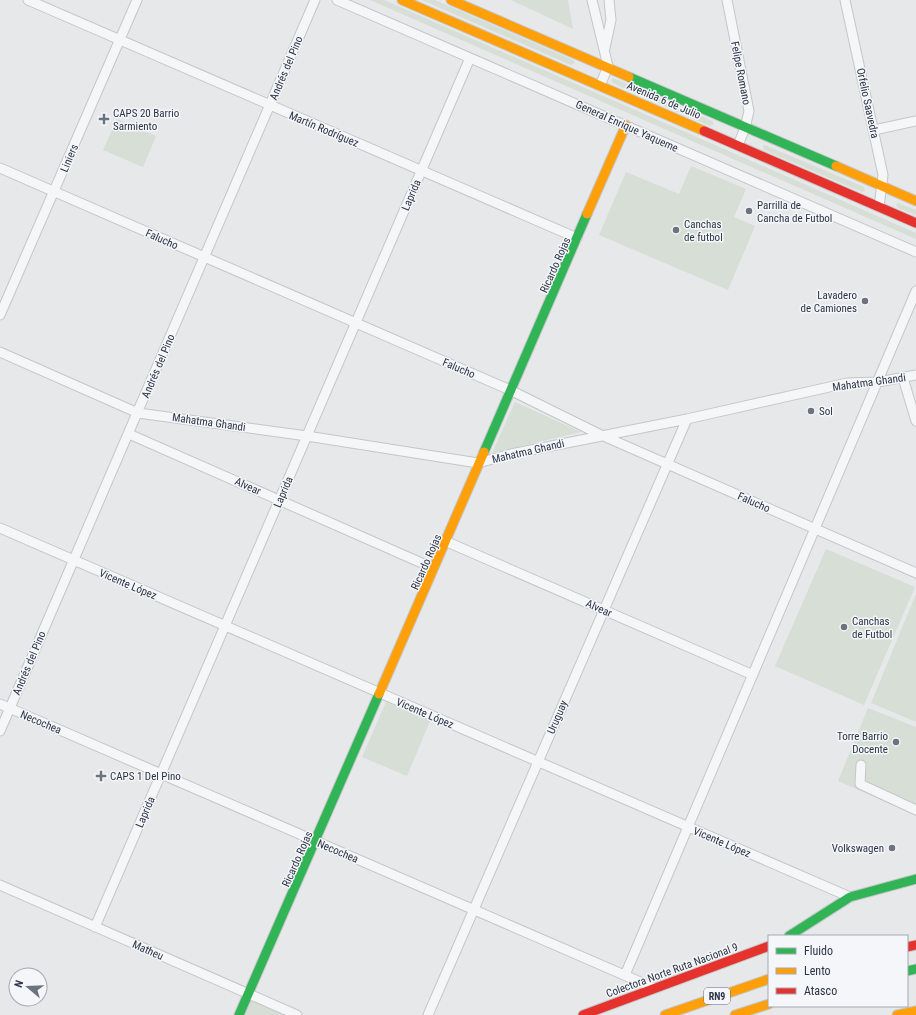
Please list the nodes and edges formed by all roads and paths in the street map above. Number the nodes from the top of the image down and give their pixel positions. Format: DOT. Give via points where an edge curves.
graph roads {
  1 [pos="28,0"];
  2 [pos="137,0"];
  3 [pos="315,0"];
  4 [pos="337,0"];
  5 [pos="402,0"];
  6 [pos="451,0"];
  7 [pos="592,0"];
  8 [pos="608,0"];
  9 [pos="727,0"];
  10 [pos="845,0"];
  11 [pos="120,40"];
  12 [pos="604,52"];
  13 [pos="470,58"];
  14 [pos="608,66"];
  15 [pos="600,86"];
  16 [pos="270,105"];
  17 [pos="916,122"];
  18 [pos="627,126"];
  19 [pos="746,128"];
  20 [pos="874,130"];
  21 [pos="738,145"];
  22 [pos="0,168"];
  23 [pos="421,171"];
  24 [pos="881,186"];
  25 [pos="54,192"];
  26 [pos="916,201"];
  27 [pos="878,207"];
  28 [pos="916,223"];
  29 [pos="576,238"];
  30 [pos="916,252"];
  31 [pos="204,257"];
  32 [pos="916,291"];
  33 [pos="0,315"];
  34 [pos="356,323"];
  35 [pos="0,352"];
  36 [pos="916,375"];
  37 [pos="902,378"];
  38 [pos="878,382"];
  39 [pos="512,391"];
  40 [pos="138,413"];
  41 [pos="687,419"];
  42 [pos="916,421"];
  43 [pos="129,434"];
  44 [pos="601,435"];
  45 [pos="307,436"];
  46 [pos="481,462"];
  47 [pos="667,464"];
  48 [pos="279,500"];
  49 [pos="0,528"];
  50 [pos="815,529"];
  51 [pos="446,541"];
  52 [pos="74,560"];
  53 [pos="433,568"];
  54 [pos="916,573"];
  55 [pos="604,610"];
  56 [pos="225,626"];
  57 [pos="753,675"];
  58 [pos="380,693"];
  59 [pos="0,704"];
  60 [pos="10,708"];
  61 [pos="0,731"];
  62 [pos="538,762"];
  63 [pos="861,765"];
  64 [pos="161,774"];
  65 [pos="916,810"];
  66 [pos="688,827"];
  67 [pos="316,841"];
  68 [pos="916,879"];
  69 [pos="0,885"];
  70 [pos="850,897"];
  71 [pos="474,910"];
  72 [pos="95,927"];
  73 [pos="791,935"];
  74 [pos="768,946"];
  75 [pos="625,975"];
  76 [pos="768,980"];
  77 [pos="654,988"];
  78 [pos="249,994"];
  79 [pos="768,1004"];
  80 [pos="916,1011"];
  81 [pos="239,1015"];
  82 [pos="297,1015"];
  83 [pos="428,1015"];
  84 [pos="583,1015"];
  85 [pos="665,1015"];
  86 [pos="735,1015"];
  87 [pos="897,1015"];
  1 -- 11 [label="street, Martín Rodríguez"];
  2 -- 11 [label="street, Liniers"];
  3 -- 16 [label="street, Andrés del Pino"];
  4 -- 13 [label="street, General Enrique Yaqueme"];
  5 -- 15 [label="main road, Avenida 6 de Julio"];
  6 -- 14 [label="main road, Avenida 6 de Julio"];
  7 -- 12 [label="street"];
  8 -- 12 [label="street" via="611,20"];
  9 -- 19 [label="street, Felipe Romano" via="749,111"];
  10 -- 20 [label="street, Orfelio Saavedra"];
  11 -- 16 [label="street, Martín Rodríguez"];
  11 -- 25 [label="street, Liniers"];
  12 -- 14 [label="street"];
  13 -- 18 [label="street, General Enrique Yaqueme"];
  13 -- 23 [label="street, Laprida"];
  14 -- 15 [label="street"];
  14 -- 19 [label="main road, Avenida 6 de Julio"];
  15 -- 21 [label="main road, Avenida 6 de Julio"];
  16 -- 23 [label="street, Martín Rodríguez"];
  16 -- 31 [label="street, Andrés del Pino"];
  17 -- 20 [label="street"];
  18 -- 29 [label="main road, Ricardo Rojas"];
  18 -- 30 [label="street, General Enrique Yaqueme"];
  18 -- 39 [label="main road, Ricardo Rojas"];
  19 -- 21 [label="street, Felipe Romano"];
  19 -- 24 [label="main road, Avenida 6 de Julio"];
  20 -- 24 [label="street, Orfelio Saavedra" via="883,175"];
  21 -- 27 [label="main road, Avenida 6 de Julio"];
  22 -- 25 [label="street, Falucho"];
  23 -- 29 [label="street, Martín Rodríguez"];
  23 -- 34 [label="street, Laprida"];
  24 -- 26 [label="main road, Avenida 6 de Julio"];
  24 -- 27 [label="street, Orfelio Saavedra"];
  25 -- 31 [label="street, Falucho"];
  25 -- 33 [label="street, Liniers"];
  27 -- 28 [label="main road, Avenida 6 de Julio"];
  29 -- 39 [label="main road, Ricardo Rojas"];
  31 -- 34 [label="street, Falucho"];
  31 -- 40 [label="street, Andrés del Pino"];
  32 -- 38 [label="street"];
  34 -- 39 [label="street, Falucho"];
  34 -- 45 [label="street, Laprida"];
  35 -- 40 [label="street"];
  36 -- 37 [label="street, Mahatma Ghandi"];
  37 -- 38 [label="street, Mahatma Ghandi"];
  37 -- 42 [label="street"];
  38 -- 41 [label="street, Mahatma Ghandi" via="847,383"];
  38 -- 50 [label="street"];
  39 -- 44 [label="street, Falucho"];
  39 -- 46 [label="main road, Ricardo Rojas"];
  40 -- 43 [label="street, Andrés del Pino"];
  40 -- 45 [label="street, Mahatma Ghandi"];
  41 -- 44 [label="street, Mahatma Ghandi"];
  41 -- 47 [label="street, Uruguay"];
  43 -- 48 [label="street, Alvear"];
  43 -- 52 [label="street, Andrés del Pino"];
  44 -- 46 [label="street, Mahatma Ghandi"];
  44 -- 47 [label="street, Falucho"];
  45 -- 46 [label="street, Mahatma Ghandi"];
  45 -- 48 [label="street, Laprida"];
  46 -- 51 [label="main road, Ricardo Rojas"];
  47 -- 50 [label="street, Falucho"];
  47 -- 55 [label="street, Uruguay"];
  48 -- 53 [label="street, Alvear"];
  48 -- 56 [label="street, Laprida"];
  49 -- 52 [label="street, Vicente López"];
  50 -- 54 [label="street, Falucho"];
  50 -- 57 [label="street"];
  51 -- 53 [label="main road, Ricardo Rojas"];
  51 -- 55 [label="street, Alvear"];
  51 -- 58 [label="main road, Ricardo Rojas"];
  52 -- 56 [label="street, Vicente López"];
  52 -- 60 [label="street, Andrés del Pino"];
  53 -- 58 [label="main road, Ricardo Rojas"];
  55 -- 57 [label="street, Alvear"];
  55 -- 62 [label="street, Uruguay"];
  56 -- 58 [label="street, Vicente López"];
  56 -- 64 [label="street, Laprida"];
  57 -- 66 [label="street"];
  58 -- 62 [label="street, Vicente López"];
  58 -- 67 [label="main road, Ricardo Rojas"];
  59 -- 60 [label="street, Necochea"];
  60 -- 61 [label="street, Andrés del Pino"];
  60 -- 64 [label="street, Necochea"];
  62 -- 66 [label="street, Vicente López"];
  62 -- 71 [label="street, Uruguay"];
  63 -- 65 [label="street" via="860,784"];
  64 -- 67 [label="street, Necochea"];
  64 -- 72 [label="street, Laprida"];
  66 -- 70 [label="street, Vicente López"];
  66 -- 75 [label="street"];
  67 -- 71 [label="street, Necochea"];
  67 -- 78 [label="main road, Ricardo Rojas"];
  68 -- 70 [label="main road" via="867,890"];
  69 -- 72 [label="street, Matheu"];
  70 -- 73 [label="main road"];
  71 -- 75 [label="street, Necochea"];
  71 -- 83 [label="street, Uruguay"];
  72 -- 78 [label="street, Matheu"];
  74 -- 77 [label="main road, Colectora Norte Ruta Nacional 9"];
  75 -- 77 [label="street, Necochea"];
  76 -- 85 [label="main road, RN9"];
  77 -- 84 [label="main road, Colectora Norte Ruta Nacional 9"];
  78 -- 81 [label="main road, Ricardo Rojas"];
  78 -- 82 [label="street, Matheu"];
  79 -- 86 [label="main road, RN9"];
  80 -- 87 [label="main road"];
}
